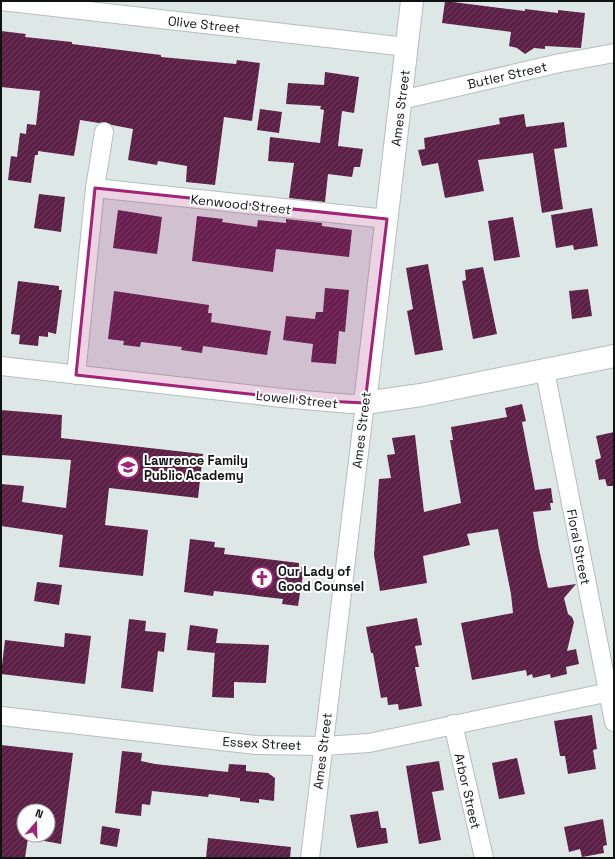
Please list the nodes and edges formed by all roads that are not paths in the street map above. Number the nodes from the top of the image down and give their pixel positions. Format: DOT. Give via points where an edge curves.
graph roads {
  1 [pos="1,1"];
  2 [pos="412,1"];
  3 [pos="407,47"];
  4 [pos="614,53"];
  5 [pos="401,100"];
  6 [pos="104,132"];
  7 [pos="95,188"];
  8 [pos="387,219"];
  9 [pos="614,356"];
  10 [pos="1,366"];
  11 [pos="545,371"];
  12 [pos="76,374"];
  13 [pos="364,403"];
  14 [pos="611,692"];
  15 [pos="1,716"];
  16 [pos="614,722"];
  17 [pos="453,724"];
  18 [pos="323,746"];
  19 [pos="310,858"];
  20 [pos="484,858"];
  1 -- 3 [label="street, Olive Street"];
  2 -- 3 [label="street, Ames Street"];
  3 -- 5 [label="street, Ames Street"];
  4 -- 5 [label="street, Butler Street"];
  5 -- 8 [label="street, Ames Street"];
  6 -- 7 [label="street"];
  7 -- 8 [label="street, Kenwood Street"];
  7 -- 12 [label="street"];
  8 -- 13 [label="street, Ames Street"];
  9 -- 11 [label="street, Lowell Street"];
  10 -- 12 [label="street, Lowell Street"];
  11 -- 13 [label="street, Lowell Street" via="421,395"];
  11 -- 14 [label="street, Floral Street"];
  12 -- 13 [label="street, Lowell Street" via="289,398"];
  13 -- 18 [label="street, Ames Street"];
  14 -- 16 [label="street, Floral Street"];
  14 -- 17 [label="street, Essex Street"];
  15 -- 18 [label="street, Essex Street" via="256,745"];
  17 -- 18 [label="street, Essex Street" via="369,743"];
  17 -- 20 [label="street, Arbor Street"];
  18 -- 19 [label="street, Ames Street"];
}
